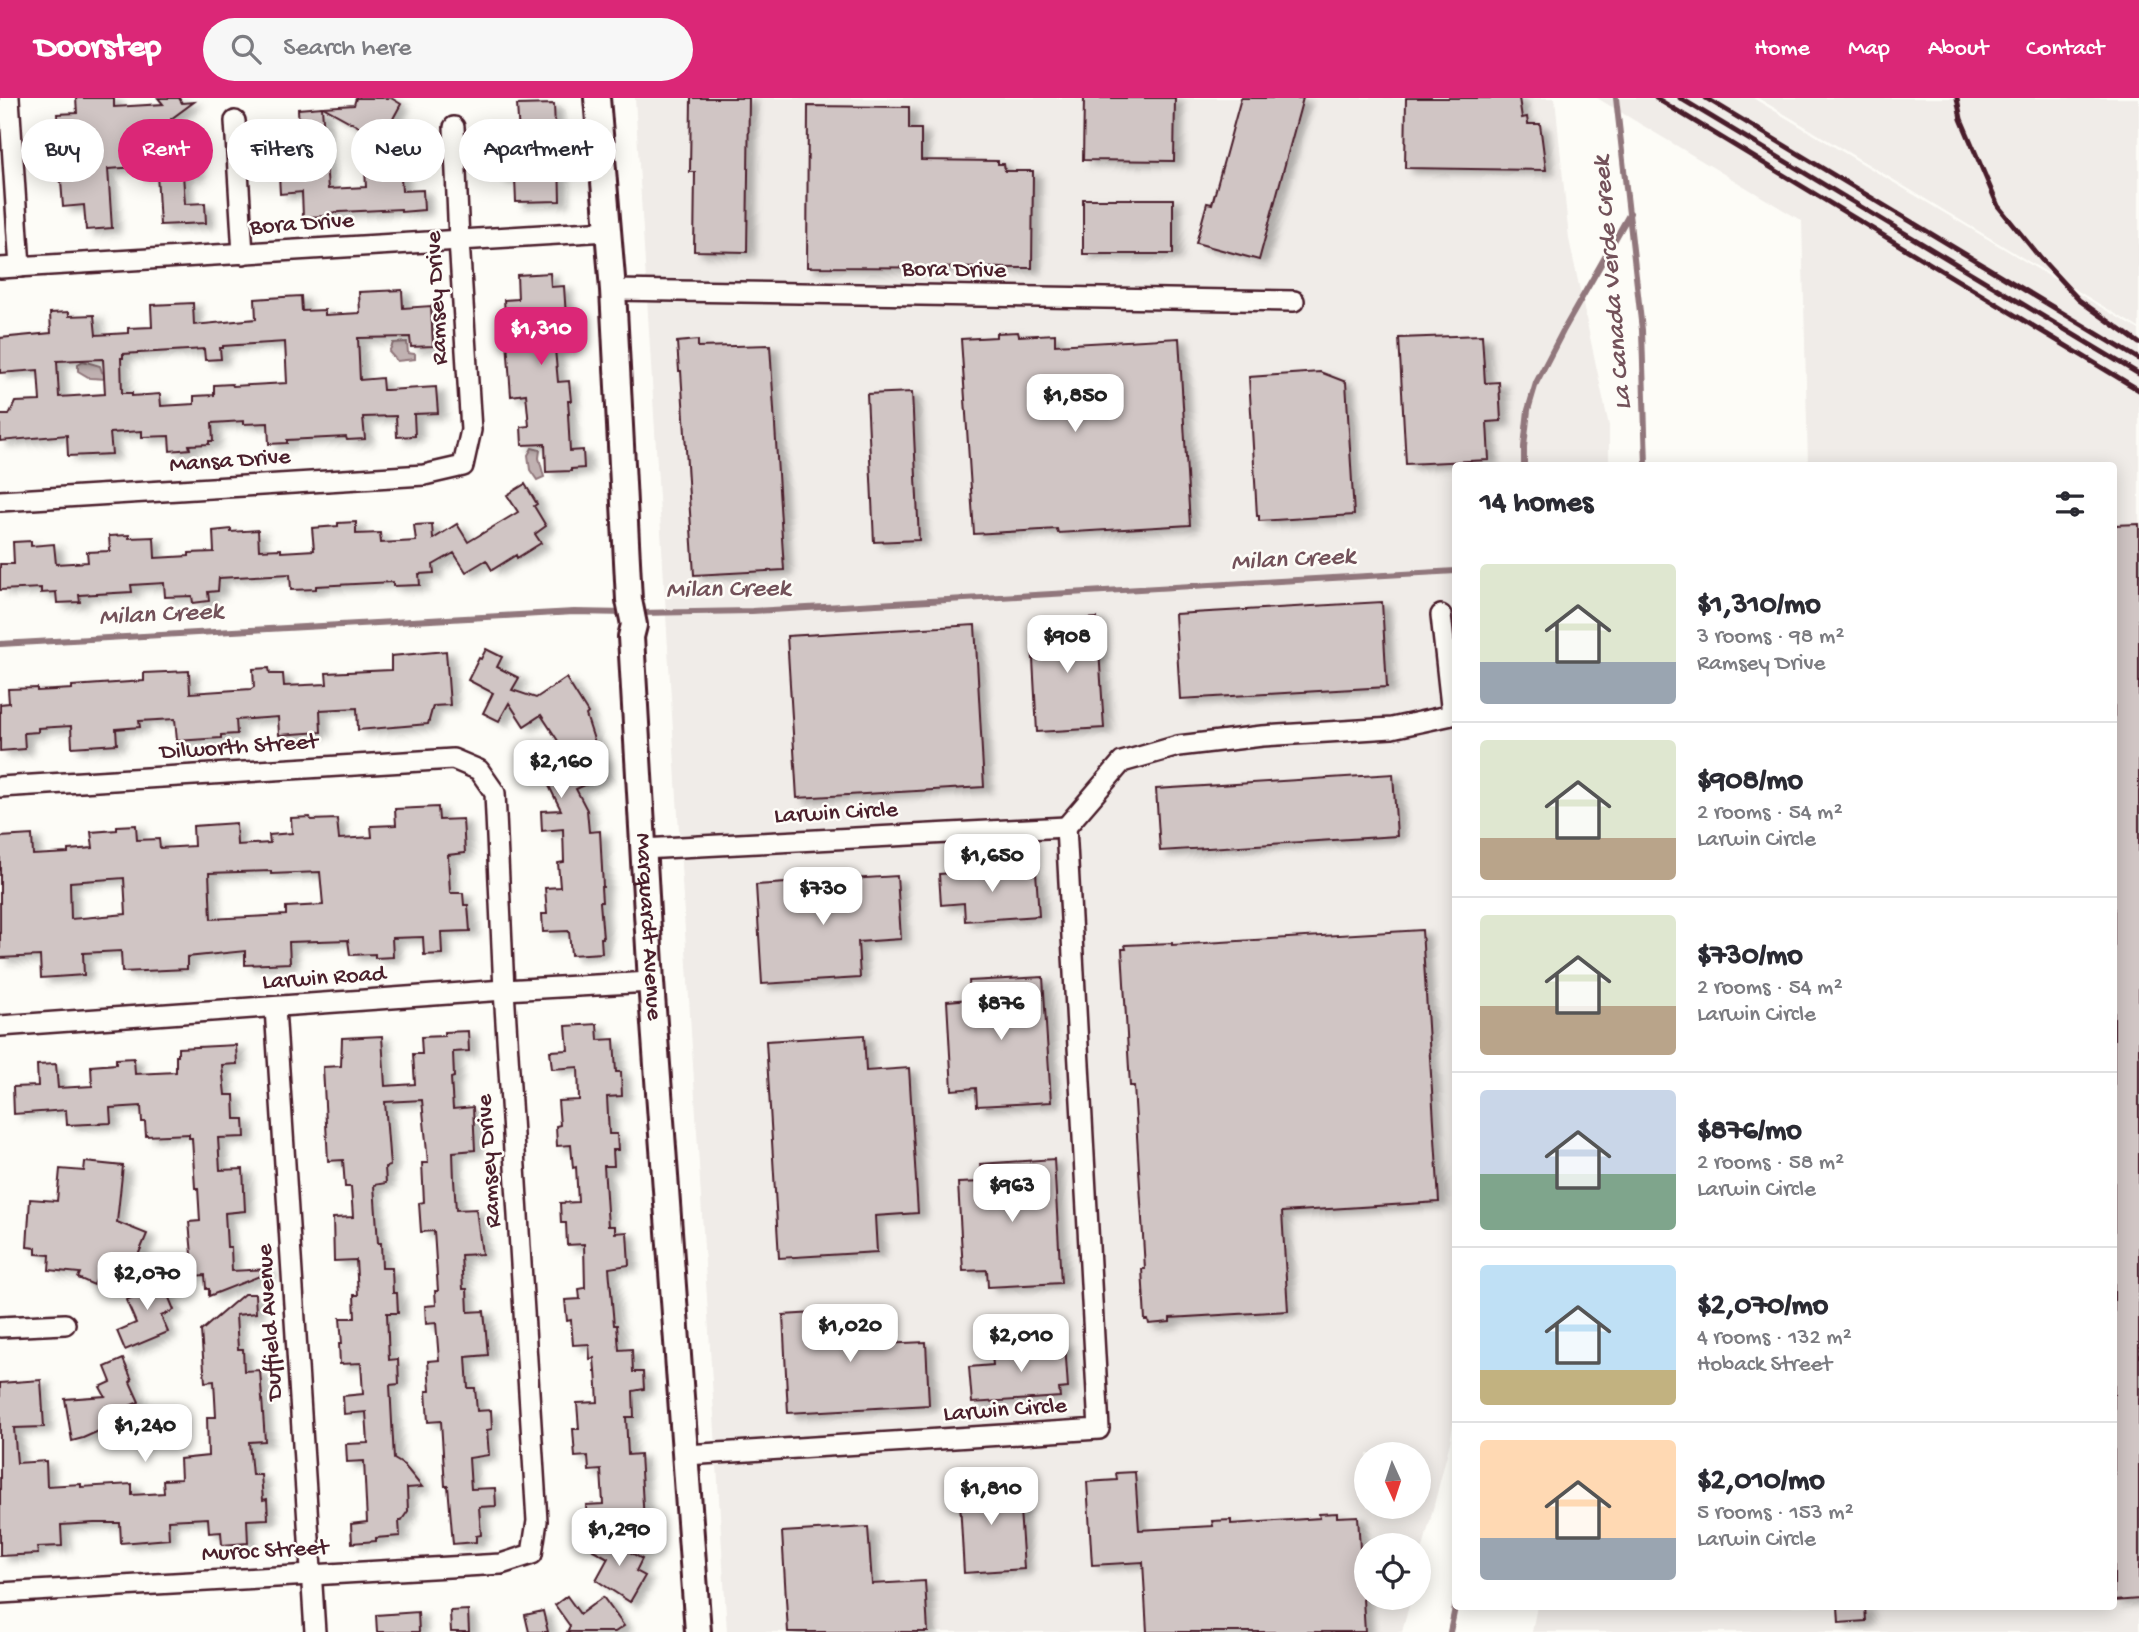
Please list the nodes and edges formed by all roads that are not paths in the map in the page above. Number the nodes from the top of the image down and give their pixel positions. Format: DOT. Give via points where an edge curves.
graph roads {
  1 [pos="9,98"];
  2 [pos="597,98"];
  3 [pos="454,127"];
  4 [pos="239,182"];
  5 [pos="608,231"];
  6 [pos="459,240"];
  7 [pos="243,254"];
  8 [pos="10,267"];
  9 [pos="613,290"];
  10 [pos="1294,301"];
  11 [pos="463,466"];
  12 [pos="0,501"];
  13 [pos="1441,615"];
  14 [pos="479,770"];
  15 [pos="0,787"];
  16 [pos="1066,827"];
  17 [pos="642,849"];
  18 [pos="651,982"];
  19 [pos="503,990"];
  20 [pos="275,1008"];
  21 [pos="0,1026"];
  22 [pos="65,1324"];
  23 [pos="0,1327"];
  24 [pos="686,1455"];
  25 [pos="532,1554"];
  26 [pos="312,1574"];
  27 [pos="0,1593"];
  28 [pos="315,1632"];
  29 [pos="698,1632"];
  1 -- 8 [label="street"];
  2 -- 5 [label="street, Marquardt Avenue"];
  3 -- 6 [label="street, Ramsey Drive"];
  4 -- 7 [label="street"];
  5 -- 6 [label="street, Bora Drive"];
  5 -- 9 [label="street, Marquardt Avenue"];
  6 -- 7 [label="street, Bora Drive"];
  6 -- 11 [label="street, Ramsey Drive" via="471,429"];
  7 -- 8 [label="street, Bora Drive"];
  9 -- 10 [label="street, Bora Drive"];
  9 -- 17 [label="street, Marquardt Avenue" via="634,625"];
  11 -- 12 [label="street, Mansa Drive" via="424,475"];
  13 -- 16 [label="street" via="1452,715 1392,728 1178,746 1122,762"];
  14 -- 15 [label="street, Dilworth Street" via="453,759"];
  14 -- 19 [label="street, Ramsey Drive" via="495,793"];
  16 -- 17 [label="street, Larwin Circle"];
  16 -- 24 [label="street, Larwin Circle" via="1099,1429"];
  17 -- 18 [label="street, Marquardt Avenue"];
  18 -- 19 [label="street, Larwin Road"];
  18 -- 24 [label="street, Marquardt Avenue"];
  19 -- 20 [label="street, Larwin Road"];
  19 -- 25 [label="street, Ramsey Drive" via="537,1521"];
  20 -- 21 [label="street, Larwin Road"];
  20 -- 26 [label="street, Duffield Avenue"];
  22 -- 23 [label="street"];
  24 -- 29 [label="street, Marquardt Avenue"];
  25 -- 26 [label="street, Muroc Street" via="500,1564"];
  26 -- 27 [label="street, Muroc Street"];
  26 -- 28 [label="street, Duffield Avenue"];
}
